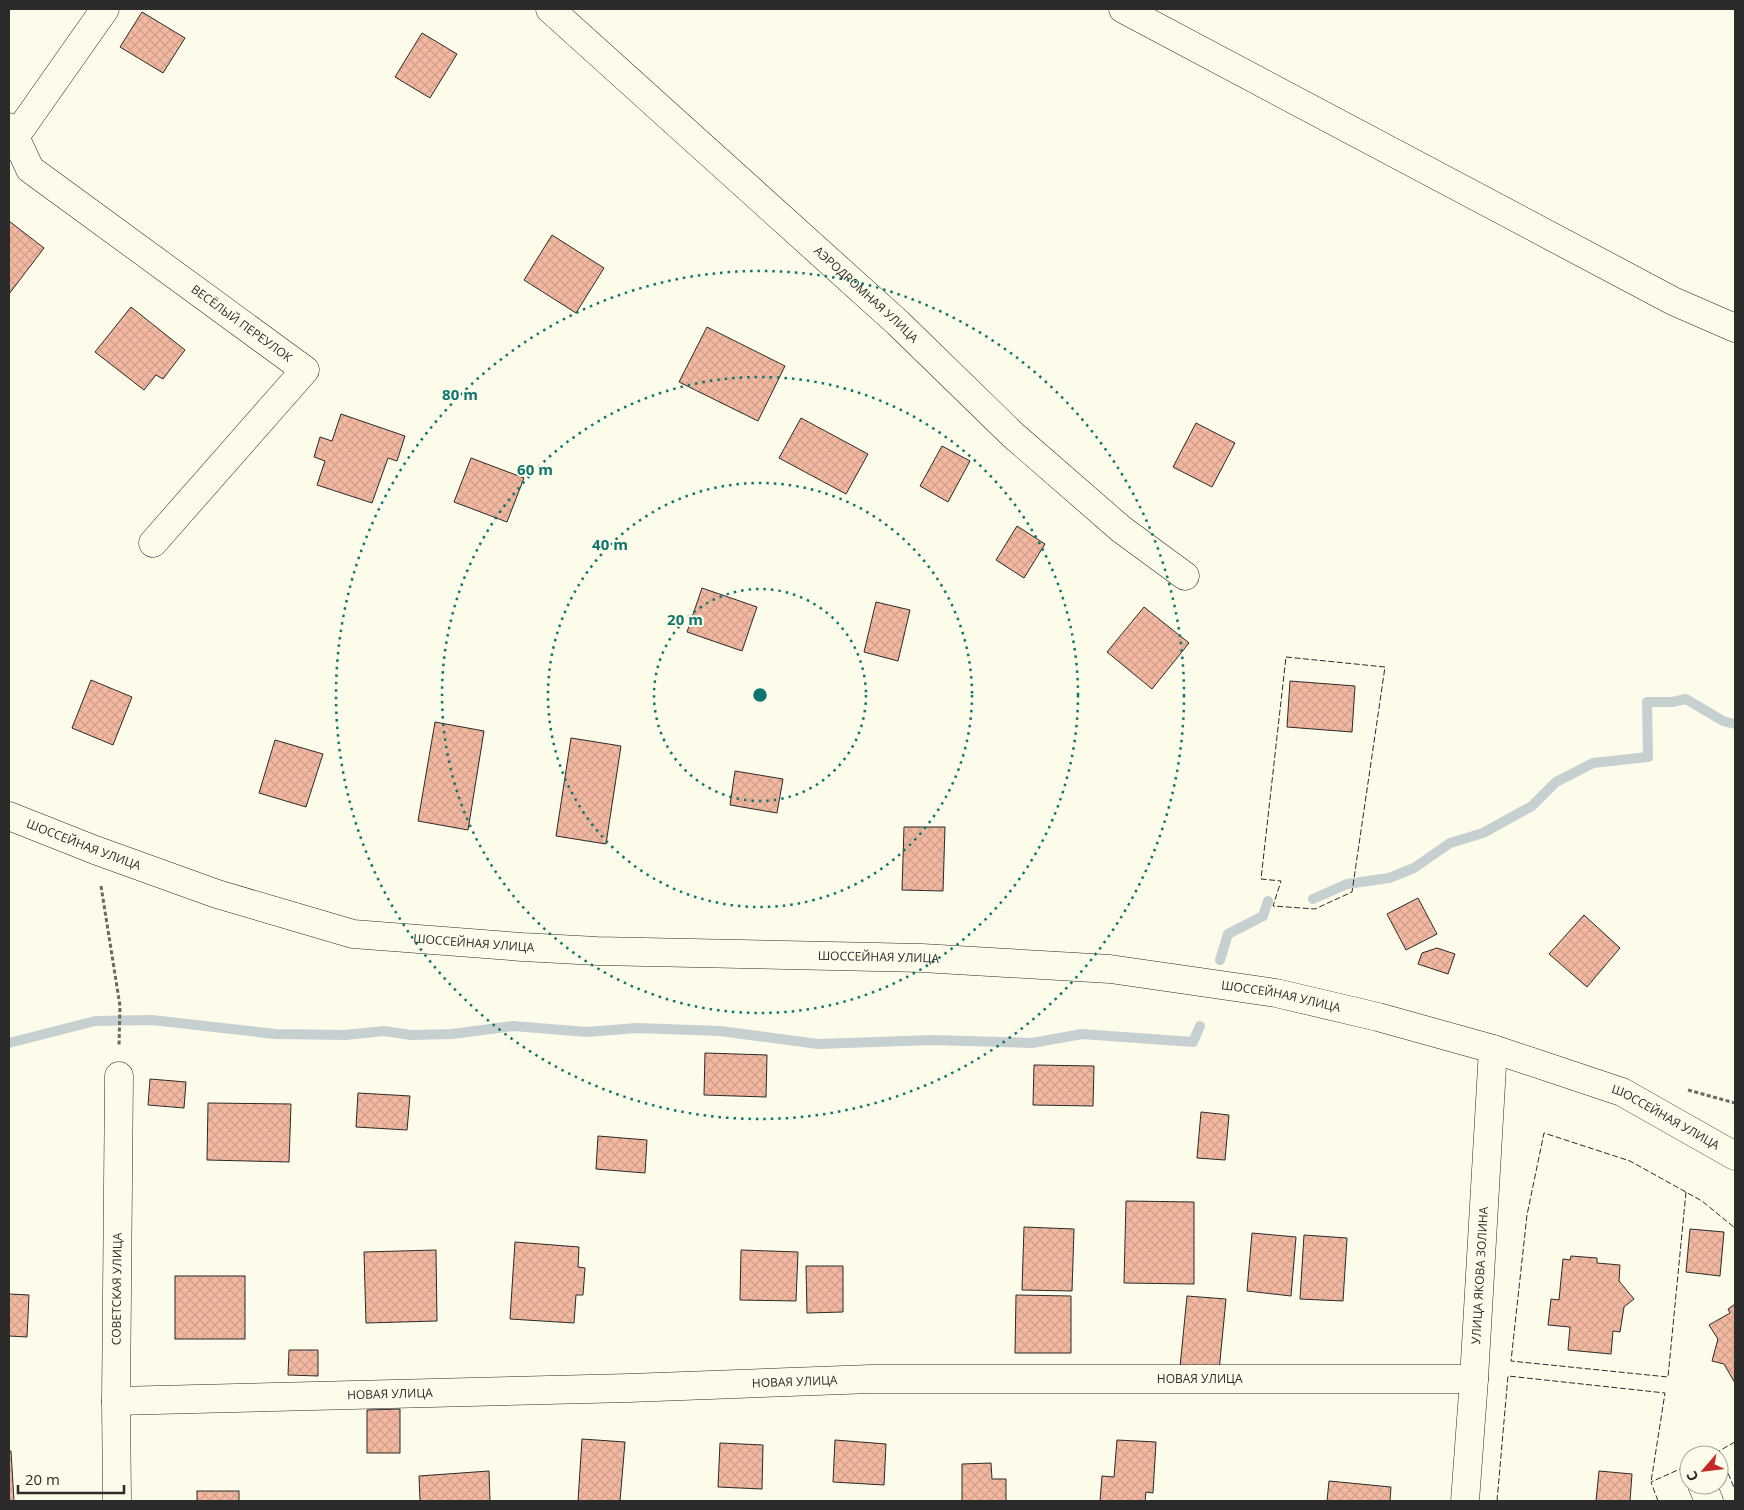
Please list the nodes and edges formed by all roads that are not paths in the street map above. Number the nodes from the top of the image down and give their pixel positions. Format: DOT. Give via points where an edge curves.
graph roads {
  1 [pos="105,9"];
  2 [pos="550,9"];
  3 [pos="1123,9"];
  4 [pos="12,132"];
  5 [pos="1735,328"];
  6 [pos="154,543"];
  7 [pos="1185,576"];
  8 [pos="9,816"];
  9 [pos="1493,1050"];
  10 [pos="119,1076"];
  11 [pos="1735,1156"];
  12 [pos="1474,1379"];
  13 [pos="116,1401"];
  14 [pos="117,1501"];
  15 [pos="1464,1501"];
  1 -- 4 [label="street"];
  2 -- 7 [label="street, АЭРОДРОМНАЯ УЛИЦА" via="898,323 1020,441 1121,529"];
  3 -- 5 [label="street" via="1673,301"];
  4 -- 6 [label="street, ВЕСЁЛЫЙ ПЕРЕУЛОК" via="30,169 305,370"];
  8 -- 9 [label="street, ШОССЕЙНАЯ УЛИЦА" via="217,894 353,934 578,950 922,958 1110,969 1276,993 1378,1017"];
  9 -- 11 [label="street, ШОССЕЙНАЯ УЛИЦА" via="1622,1092"];
  9 -- 12 [label="street, УЛИЦА ЯКОВА ЗОЛИНА"];
  10 -- 13 [label="street, СОВЕТСКАЯ УЛИЦА"];
  12 -- 13 [label="street, НОВАЯ УЛИЦА" via="871,1379"];
  12 -- 15 [label="street, УЛИЦА ЯКОВА ЗОЛИНА"];
  13 -- 14 [label="street, СОВЕТСКАЯ УЛИЦА"];
}
